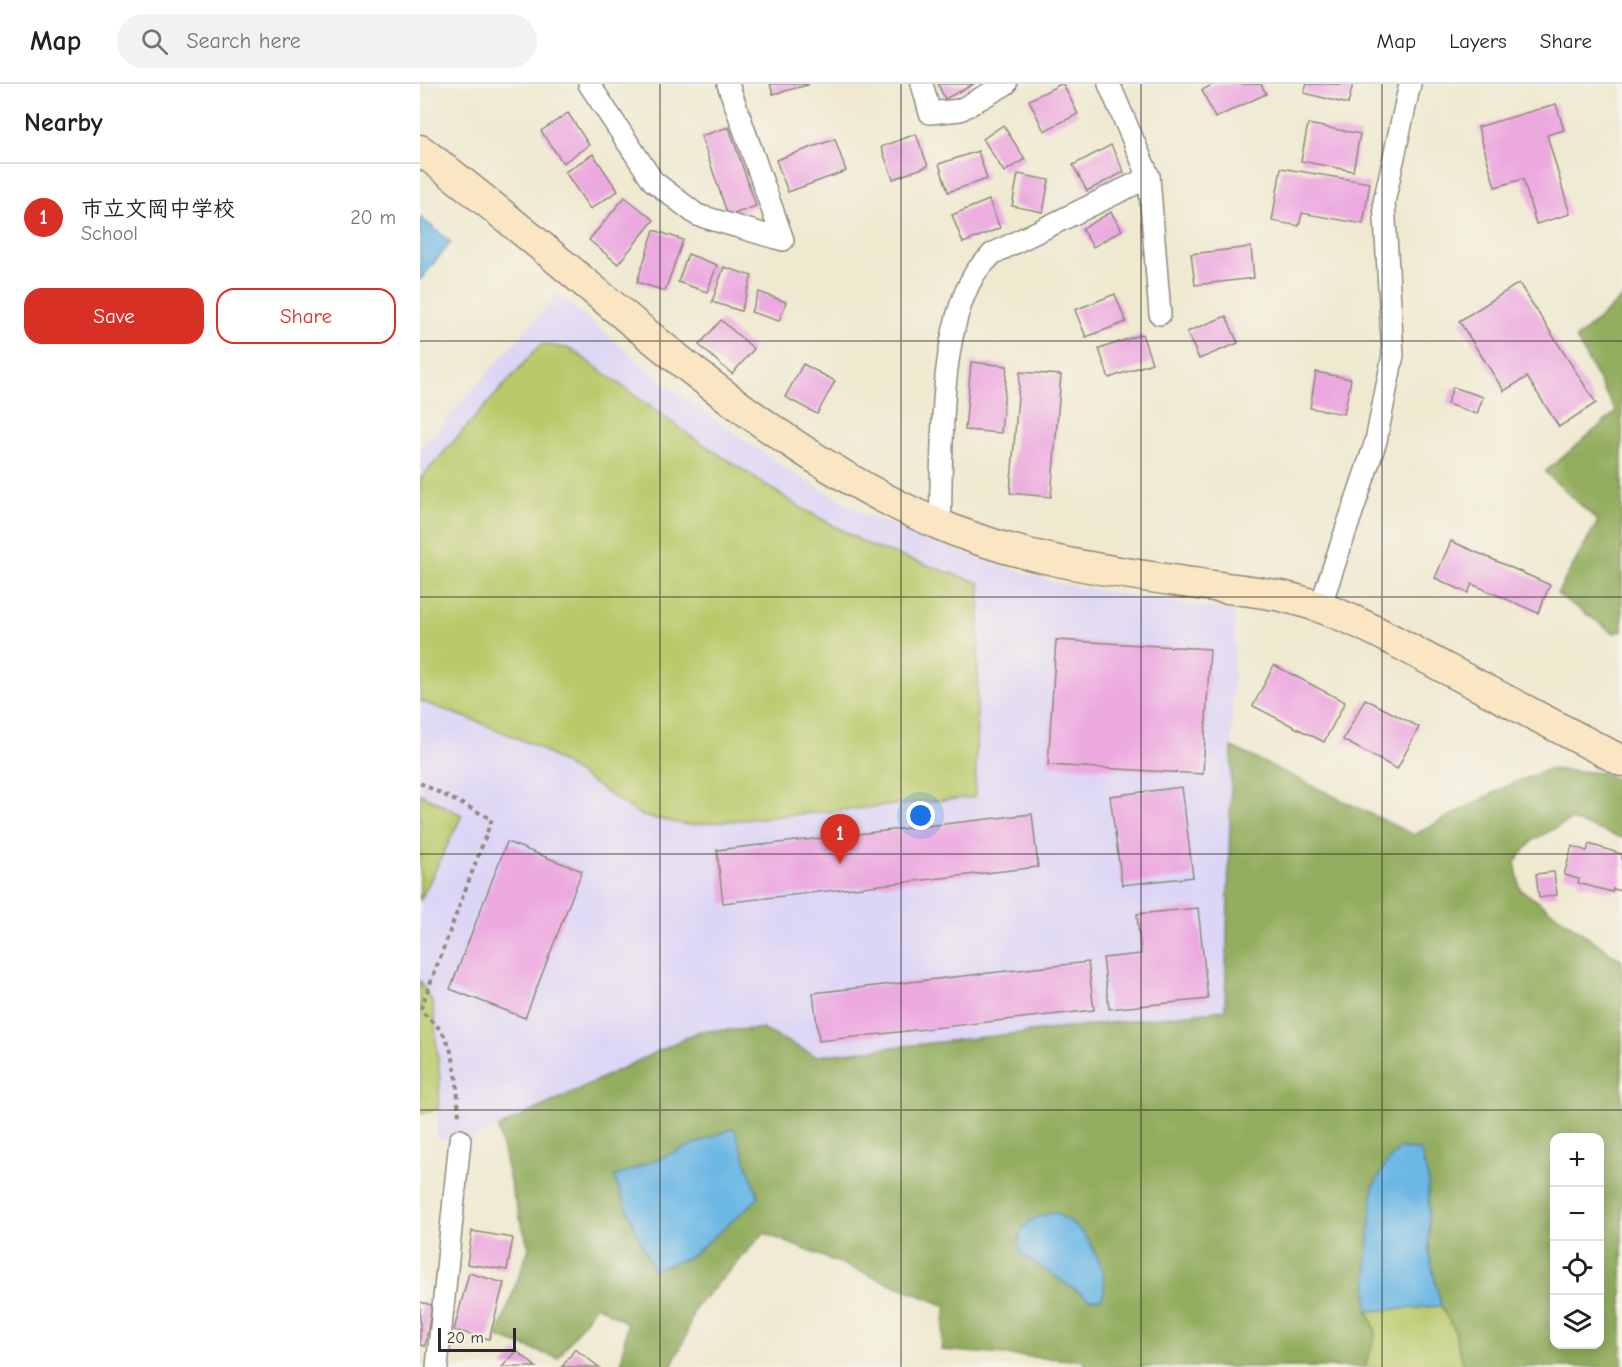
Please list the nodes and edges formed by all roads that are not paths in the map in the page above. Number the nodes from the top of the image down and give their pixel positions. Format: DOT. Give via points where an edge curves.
graph roads {
  1 [pos="589,84"];
  2 [pos="728,84"];
  3 [pos="922,84"];
  4 [pos="1006,84"];
  5 [pos="1108,84"];
  6 [pos="1410,84"];
  7 [pos="420,150"];
  8 [pos="1149,177"];
  9 [pos="1160,314"];
  10 [pos="940,525"];
  11 [pos="1320,607"];
  12 [pos="1622,761"];
  13 [pos="460,1140"];
  14 [pos="436,1367"];
  1 -- 2 [label="street" via="653,181 698,215 783,240"];
  3 -- 4 [label="street" via="930,113 960,110"];
  5 -- 8 [label="street"];
  6 -- 11 [label="street" via="1384,202 1393,355 1376,441"];
  7 -- 10 [label="street" via="477,192 747,414 845,476"];
  8 -- 9 [label="street"];
  8 -- 10 [label="street" via="992,254 974,274 947,362"];
  10 -- 11 [label="street" via="1075,566 1281,596"];
  11 -- 12 [label="street"];
  13 -- 14 [label="street"];
}
